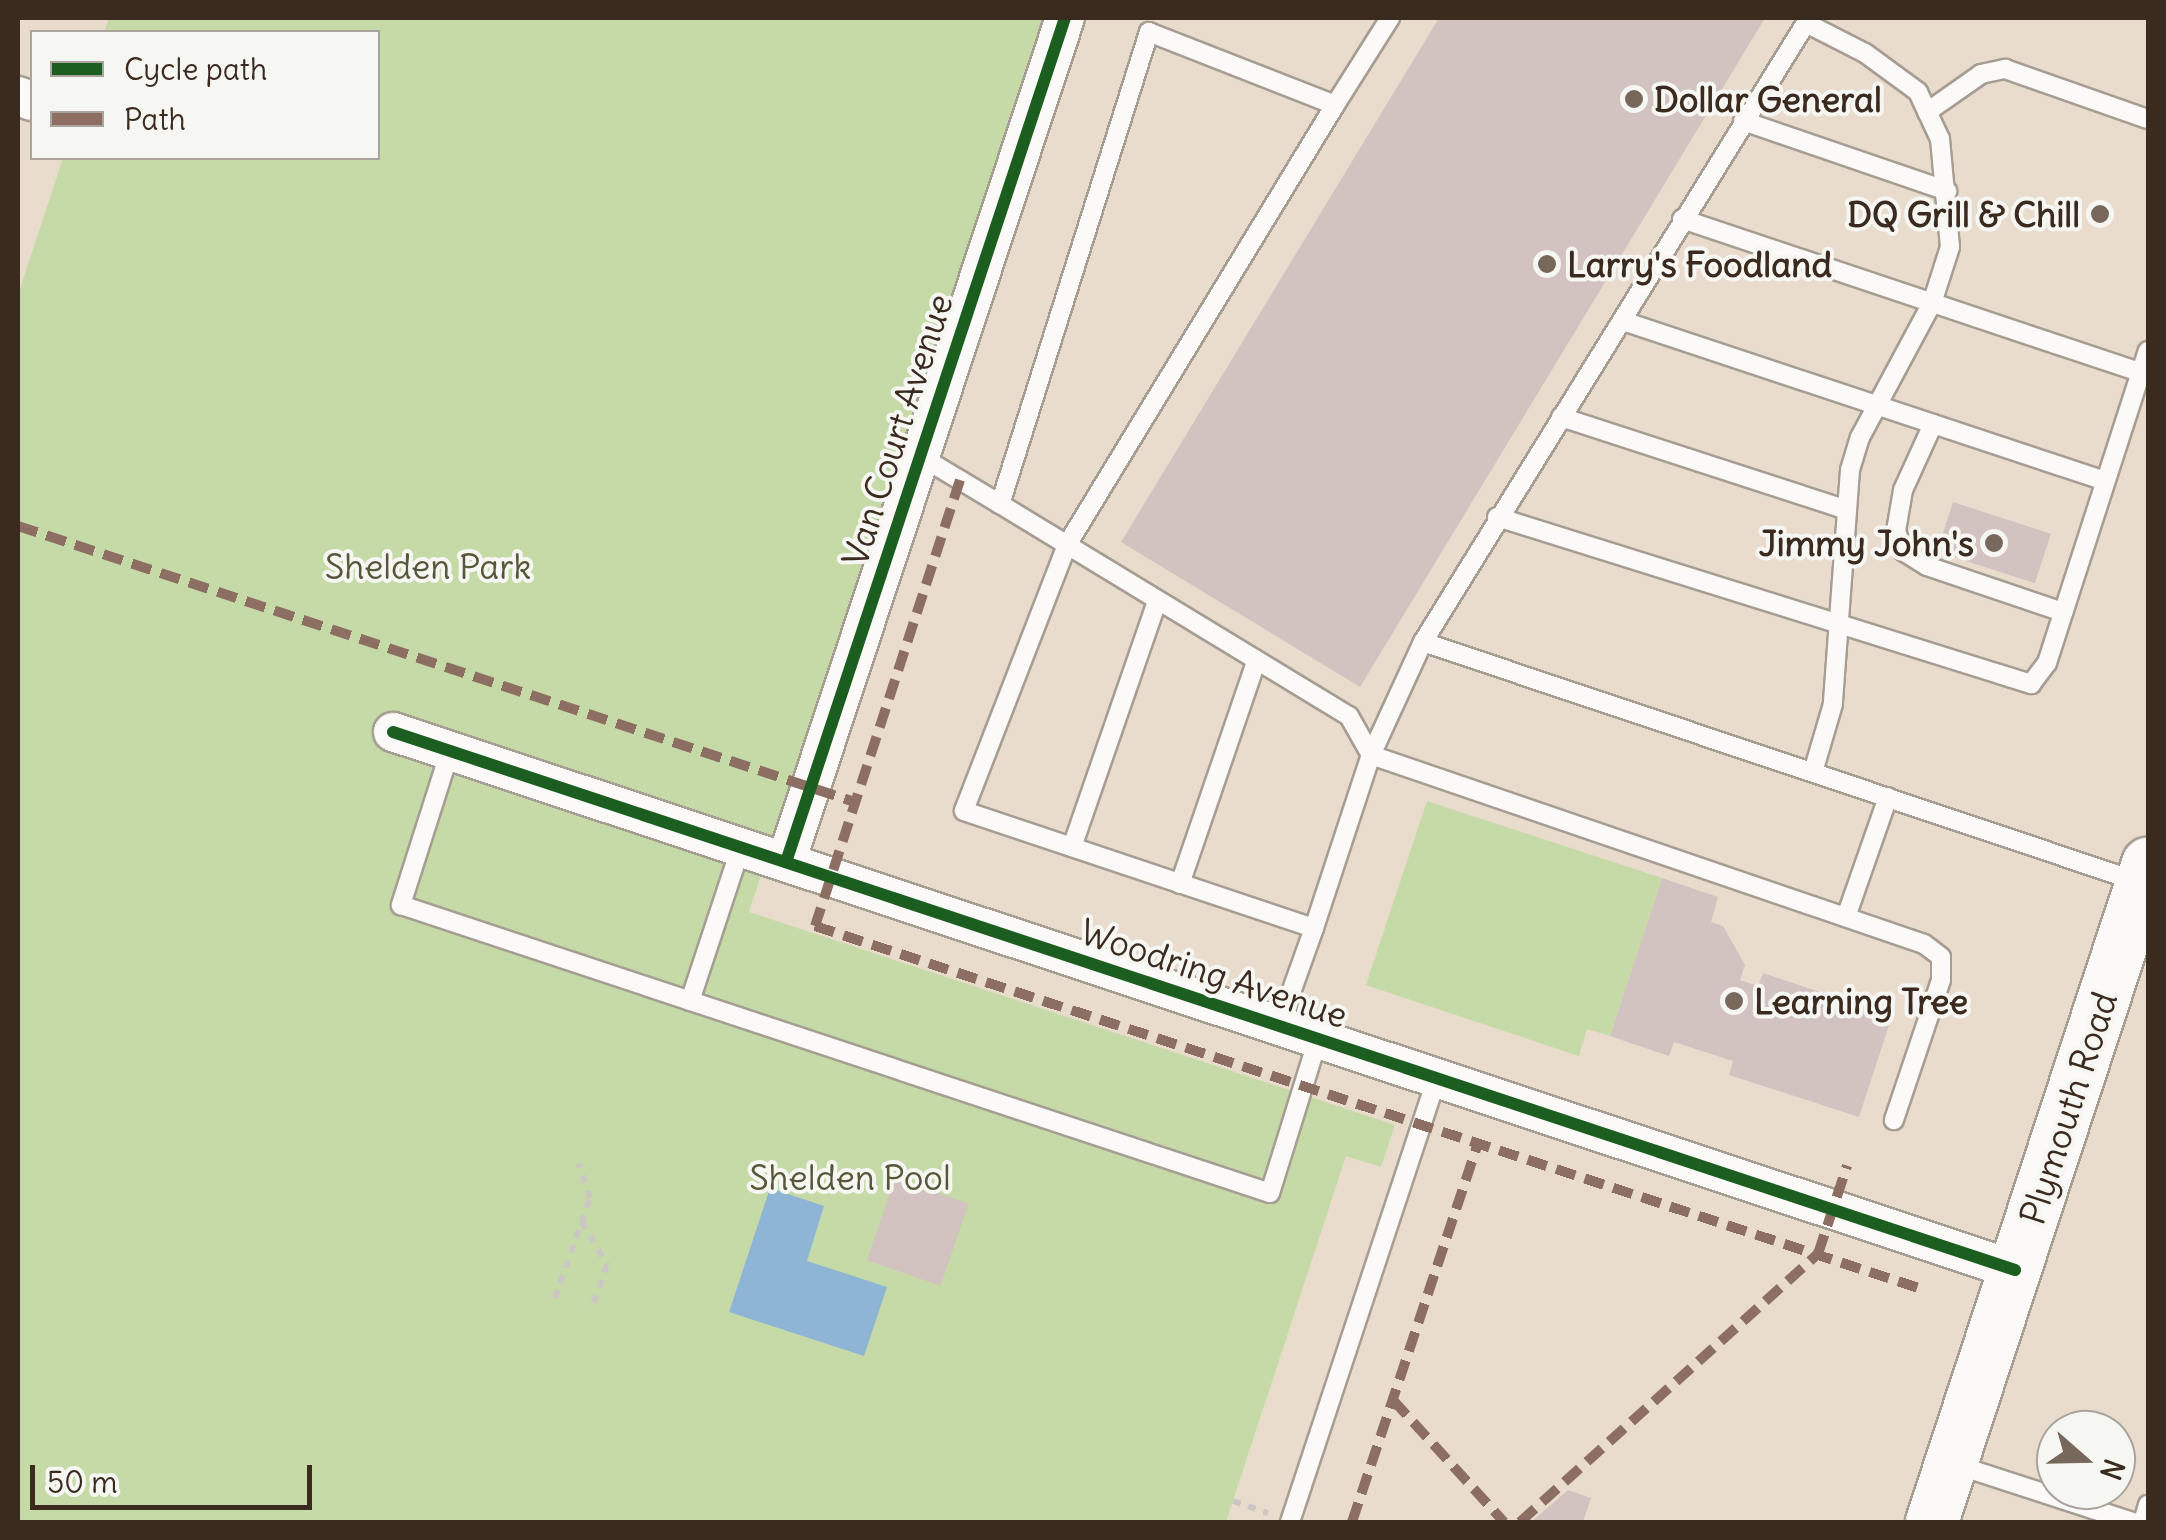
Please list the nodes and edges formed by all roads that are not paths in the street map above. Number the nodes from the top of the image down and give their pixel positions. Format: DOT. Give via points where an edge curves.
graph roads {
  1 [pos="1065,18"];
  2 [pos="1390,18"];
  3 [pos="1807,20"];
  4 [pos="1151,25"];
  5 [pos="1335,105"];
  6 [pos="1927,112"];
  7 [pos="2148,119"];
  8 [pos="1743,121"];
  9 [pos="1947,191"];
  10 [pos="1682,219"];
  11 [pos="1932,303"];
  12 [pos="1626,322"];
  13 [pos="2148,351"];
  14 [pos="2141,372"];
  15 [pos="1877,406"];
  16 [pos="1562,417"];
  17 [pos="1933,424"];
  18 [pos="920,456"];
  19 [pos="2105,482"];
  20 [pos="1000,504"];
  21 [pos="1844,508"];
  22 [pos="1497,517"];
  23 [pos="1066,545"];
  24 [pos="1157,601"];
  25 [pos="2063,612"];
  26 [pos="1840,628"];
  27 [pos="1424,642"];
  28 [pos="1256,662"];
  29 [pos="393,732"];
  30 [pos="450,752"];
  31 [pos="1372,755"];
  32 [pos="1813,772"];
  33 [pos="1888,797"];
  34 [pos="740,847"];
  35 [pos="1072,848"];
  36 [pos="786,862"];
  37 [pos="2146,878"];
  38 [pos="1180,884"];
  39 [pos="1846,917"];
  40 [pos="1314,928"];
  41 [pos="690,1001"];
  42 [pos="1279,1026"];
  43 [pos="1318,1039"];
  44 [pos="1437,1078"];
  45 [pos="1894,1120"];
  46 [pos="2015,1270"];
  47 [pos="1952,1464"];
  48 [pos="2148,1505"];
  49 [pos="1290,1522"];
  50 [pos="1932,1522"];
  51 [pos="2132,1522"];
  52 [pos="2143,1522"];
  1 -- 18 [label="street, Van Court Avenue"];
  2 -- 5 [label="lane"];
  3 -- 6 [label="lane" via="1918,92"];
  3 -- 8 [label="lane"];
  4 -- 5 [label="lane"];
  4 -- 20 [label="lane"];
  5 -- 23 [label="lane"];
  6 -- 7 [label="lane" via="1981,74 2005,68"];
  6 -- 9 [label="lane" via="1940,139"];
  8 -- 9 [label="lane"];
  8 -- 10 [label="lane"];
  9 -- 11 [label="lane" via="1950,248"];
  10 -- 11 [label="lane"];
  10 -- 12 [label="lane"];
  11 -- 14 [label="lane"];
  11 -- 15 [label="lane"];
  12 -- 15 [label="lane"];
  12 -- 16 [label="lane"];
  13 -- 14 [label="lane"];
  14 -- 19 [label="lane"];
  15 -- 17 [label="lane"];
  15 -- 21 [label="lane" via="1860,437"];
  16 -- 21 [label="lane"];
  16 -- 22 [label="lane"];
  17 -- 19 [label="lane"];
  17 -- 25 [label="lane" via="1903,490 1896,531 1903,550 1927,566"];
  18 -- 20 [label="lane"];
  18 -- 36 [label="street, Van Court Avenue"];
  19 -- 25 [label="lane"];
  20 -- 23 [label="lane"];
  21 -- 26 [label="lane"];
  22 -- 26 [label="lane"];
  22 -- 27 [label="lane"];
  23 -- 24 [label="lane"];
  23 -- 35 [label="lane" via="964,811"];
  24 -- 28 [label="lane"];
  24 -- 35 [label="lane"];
  25 -- 26 [label="lane" via="2047,663 2031,684"];
  26 -- 32 [label="lane" via="1833,704"];
  27 -- 31 [label="lane"];
  27 -- 32 [label="lane"];
  28 -- 31 [label="lane" via="1349,716"];
  28 -- 38 [label="lane"];
  29 -- 30 [label="street, Woodring Avenue"];
  30 -- 34 [label="street, Woodring Avenue"];
  30 -- 41 [label="lane" via="401,904"];
  31 -- 39 [label="lane"];
  31 -- 40 [label="lane"];
  32 -- 33 [label="lane"];
  33 -- 37 [label="lane"];
  33 -- 39 [label="lane"];
  34 -- 36 [label="street, Woodring Avenue"];
  34 -- 41 [label="lane"];
  35 -- 38 [label="lane"];
  36 -- 42 [label="street, Woodring Avenue"];
  37 -- 46 [label="main road, Plymouth Road"];
  38 -- 40 [label="lane"];
  39 -- 45 [label="lane" via="1924,944 1941,957 1941,980"];
  40 -- 42 [label="lane"];
  41 -- 43 [label="lane" via="1270,1193"];
  42 -- 43 [label="street, Woodring Avenue"];
  43 -- 44 [label="street, Woodring Avenue"];
  44 -- 46 [label="street, Woodring Avenue"];
  44 -- 49 [label="lane"];
  46 -- 47 [label="main road, Plymouth Road"];
  47 -- 50 [label="main road, Plymouth Road"];
  47 -- 51 [label="lane"];
  48 -- 52 [label="lane"];
}
